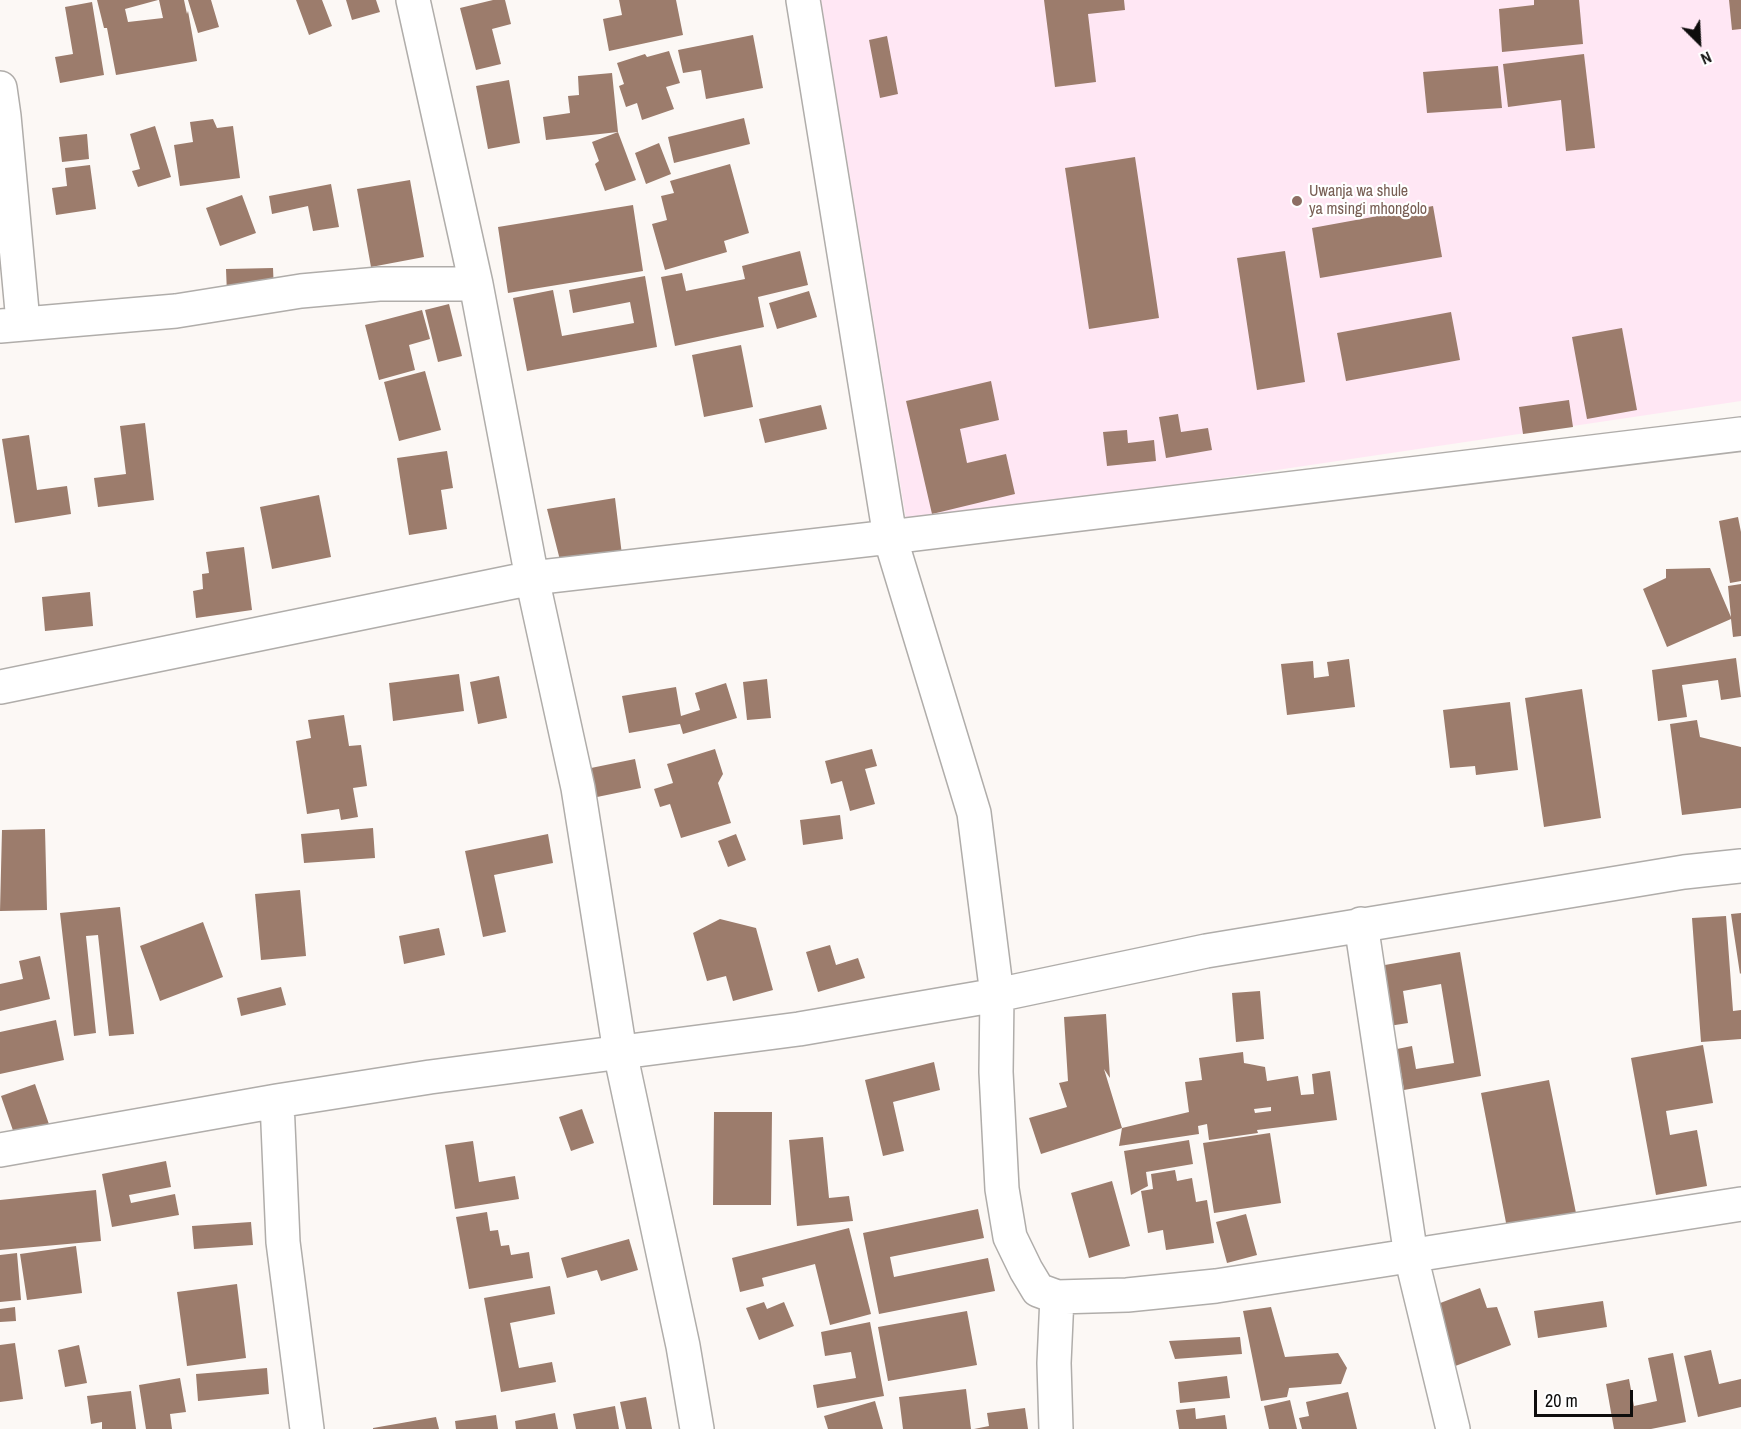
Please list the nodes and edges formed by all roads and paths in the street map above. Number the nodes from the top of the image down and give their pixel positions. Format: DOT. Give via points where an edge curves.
graph roads {
  1 [pos="413,0"];
  2 [pos="803,0"];
  3 [pos="0,88"];
  4 [pos="476,284"];
  5 [pos="11,324"];
  6 [pos="1741,434"];
  7 [pos="890,537"];
  8 [pos="532,578"];
  9 [pos="0,687"];
  10 [pos="1741,866"];
  11 [pos="1361,924"];
  12 [pos="997,995"];
  13 [pos="620,1052"];
  14 [pos="278,1101"];
  15 [pos="0,1150"];
  16 [pos="1741,1204"];
  17 [pos="1411,1256"];
  18 [pos="1057,1297"];
  19 [pos="307,1429"];
  20 [pos="697,1429"];
  21 [pos="1056,1429"];
  22 [pos="1453,1429"];
  1 -- 4 [label="street"];
  2 -- 7 [label="street"];
  3 -- 5 [label="street"];
  4 -- 5 [label="street" via="379,284 301,291 176,311"];
  4 -- 8 [label="street"];
  6 -- 7 [label="street"];
  7 -- 8 [label="street"];
  7 -- 12 [label="street" via="974,813"];
  8 -- 9 [label="street"];
  8 -- 13 [label="street" via="578,788"];
  10 -- 11 [label="street"];
  11 -- 12 [label="street" via="1206,951"];
  11 -- 17 [label="street"];
  12 -- 13 [label="street" via="799,1029"];
  12 -- 18 [label="street" via="1002,1189 1010,1237 1038,1290"];
  13 -- 14 [label="street"];
  13 -- 20 [label="street"];
  14 -- 15 [label="street"];
  14 -- 19 [label="street" via="284,1242"];
  16 -- 17 [label="street"];
  17 -- 18 [label="street" via="1216,1286"];
  17 -- 22 [label="street"];
  18 -- 21 [label="street"];
}
